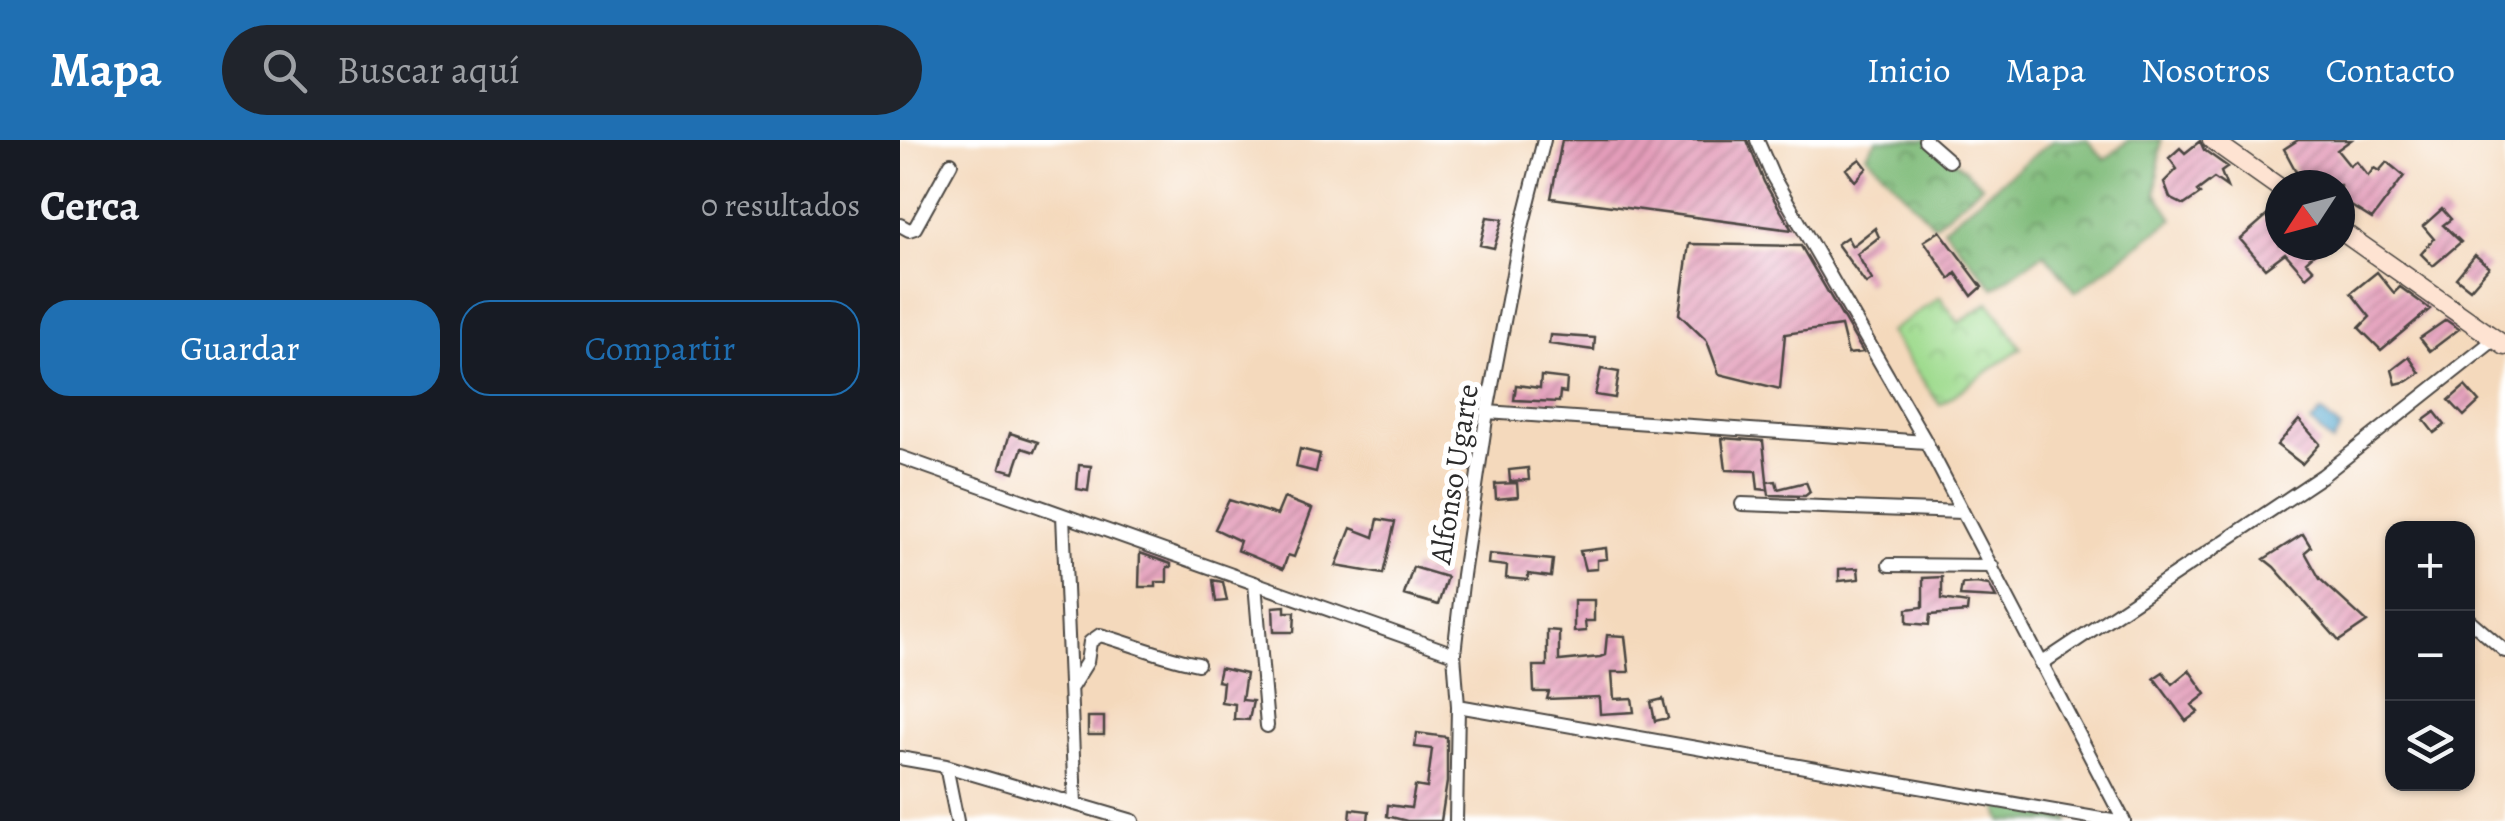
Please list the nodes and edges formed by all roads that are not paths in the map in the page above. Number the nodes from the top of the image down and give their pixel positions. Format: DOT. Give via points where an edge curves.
graph roads {
  1 [pos="1544,140"];
  2 [pos="1757,140"];
  3 [pos="1925,140"];
  4 [pos="2212,140"];
  5 [pos="1949,162"];
  6 [pos="951,163"];
  7 [pos="2265,177"];
  8 [pos="900,225"];
  9 [pos="2355,240"];
  10 [pos="2500,342"];
  11 [pos="1487,412"];
  12 [pos="1926,442"];
  13 [pos="900,457"];
  14 [pos="1742,504"];
  15 [pos="1962,512"];
  16 [pos="1062,515"];
  17 [pos="1890,565"];
  18 [pos="1992,566"];
  19 [pos="1255,583"];
  20 [pos="2475,625"];
  21 [pos="2505,652"];
  22 [pos="1454,654"];
  23 [pos="1198,664"];
  24 [pos="2040,664"];
  25 [pos="1072,686"];
  26 [pos="1458,706"];
  27 [pos="1266,726"];
  28 [pos="900,758"];
  29 [pos="946,766"];
  30 [pos="1075,804"];
  31 [pos="957,821"];
  32 [pos="1133,821"];
  33 [pos="1456,821"];
  34 [pos="2112,821"];
  35 [pos="2124,821"];
  1 -- 11 [label="street, Alfonso Ugarte"];
  2 -- 12 [label="street"];
  3 -- 5 [label="street"];
  4 -- 7 [label="main road"];
  6 -- 8 [label="street" via="915,228"];
  9 -- 10 [label="main road"];
  10 -- 24 [label="street" via="2322,476"];
  11 -- 12 [label="street"];
  11 -- 22 [label="street, Alfonso Ugarte"];
  12 -- 15 [label="street"];
  13 -- 16 [label="street"];
  14 -- 15 [label="street"];
  15 -- 18 [label="street"];
  16 -- 19 [label="street"];
  16 -- 25 [label="street"];
  17 -- 18 [label="street"];
  18 -- 24 [label="street"];
  19 -- 22 [label="street"];
  19 -- 27 [label="street"];
  20 -- 21 [label="street"];
  22 -- 26 [label="street, Alfonso Ugarte"];
  23 -- 25 [label="street" via="1100,635 1090,642"];
  24 -- 35 [label="street"];
  25 -- 30 [label="street"];
  26 -- 33 [label="street, Alfonso Ugarte"];
  26 -- 34 [label="street"];
  28 -- 29 [label="street"];
  29 -- 30 [label="street"];
  29 -- 31 [label="street"];
  30 -- 32 [label="street"];
}
